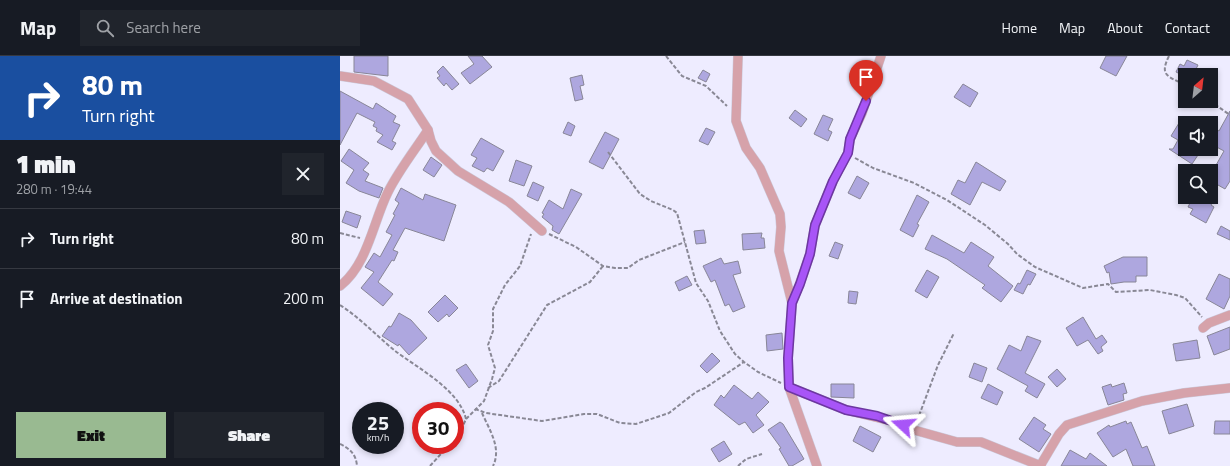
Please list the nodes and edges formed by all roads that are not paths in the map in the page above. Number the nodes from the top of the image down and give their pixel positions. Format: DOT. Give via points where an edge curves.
graph roads {
  1 [pos="738,56"];
  2 [pos="881,56"];
  3 [pos="340,76"];
  4 [pos="428,130"];
  5 [pos="542,231"];
  6 [pos="340,286"];
  7 [pos="792,303"];
  8 [pos="1230,315"];
  9 [pos="1206,326"];
  10 [pos="789,387"];
  11 [pos="1230,388"];
  12 [pos="817,466"];
  13 [pos="1040,466"];
  1 -- 7 [label="street" via="736,121 746,148 760,168 780,214 779,251"];
  2 -- 7 [label="street" via="862,113 850,139 848,153 815,225 810,254"];
  3 -- 4 [label="street" via="374,81 408,99"];
  4 -- 5 [label="street" via="436,151 458,171 509,202"];
  4 -- 6 [label="street" via="388,192 359,262"];
  7 -- 10 [label="street" via="788,351"];
  8 -- 9 [label="street"];
  10 -- 12 [label="street"];
  10 -- 13 [label="street" via="846,410 892,421 914,430 957,442 981,442"];
  11 -- 13 [label="street" via="1142,401 1067,425"];
}
